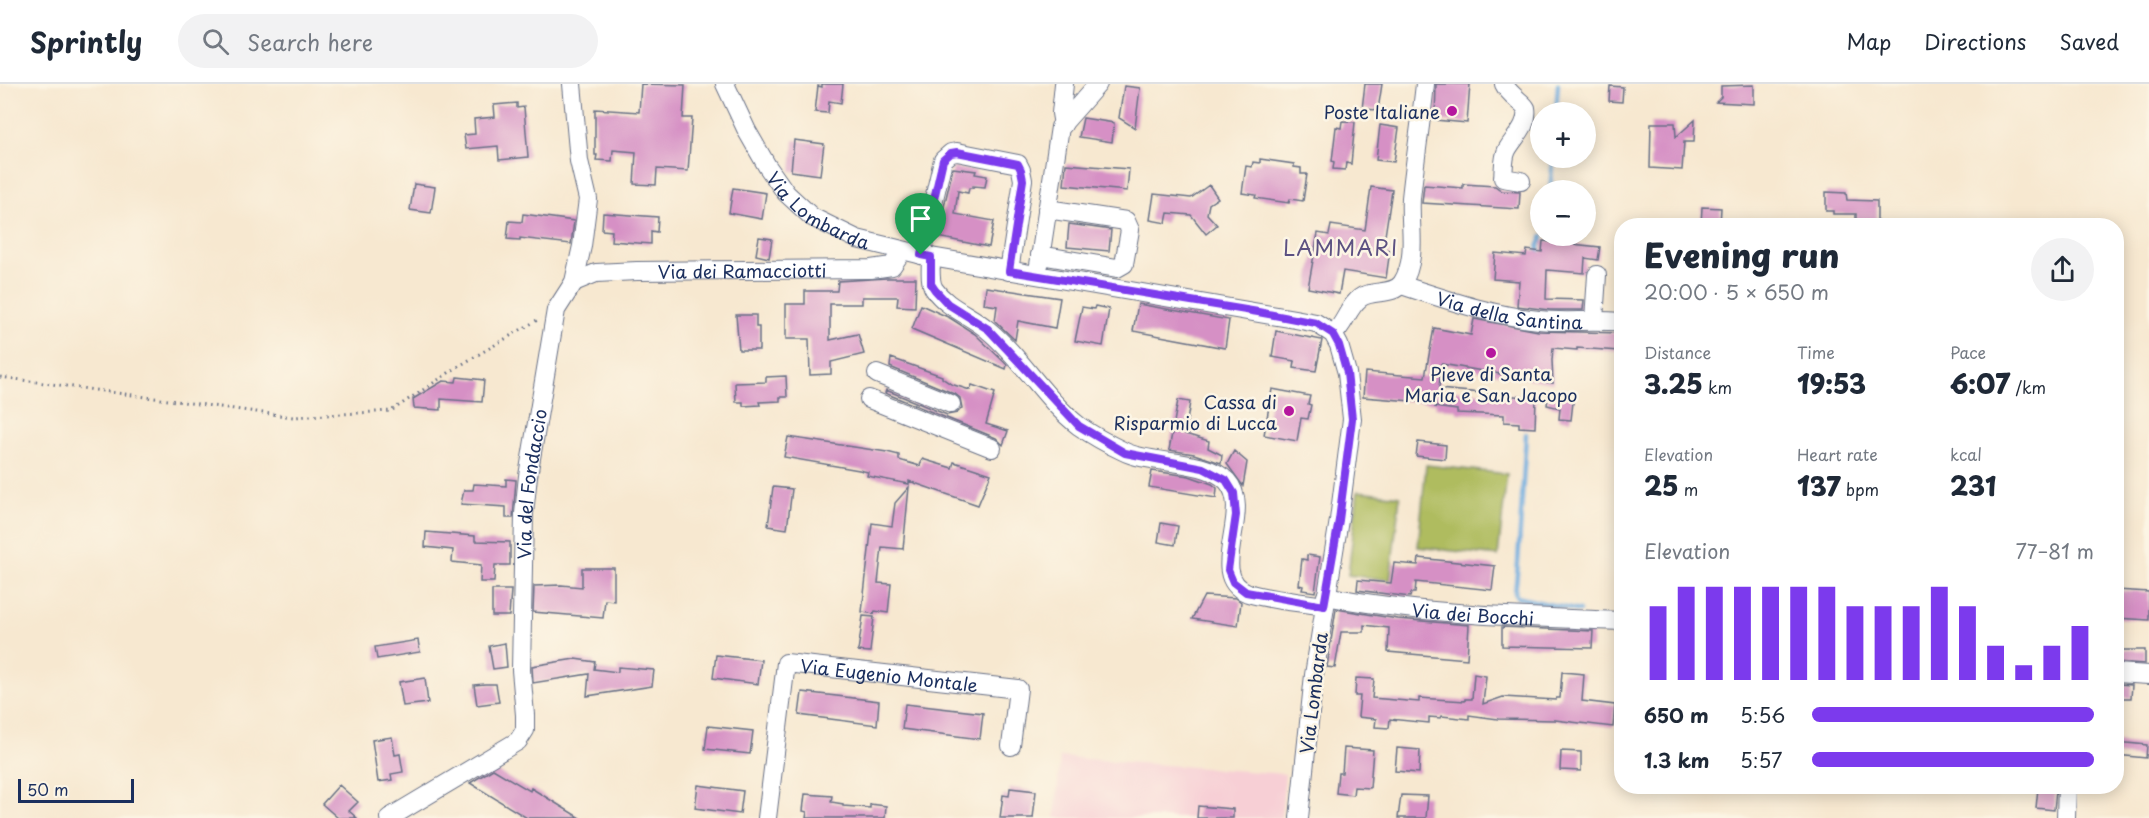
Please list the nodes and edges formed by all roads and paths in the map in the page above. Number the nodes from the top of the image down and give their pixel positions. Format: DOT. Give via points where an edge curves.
graph roads {
  1 [pos="572,84"];
  2 [pos="725,84"];
  3 [pos="1064,84"];
  4 [pos="1098,84"];
  5 [pos="1425,84"];
  6 [pos="1504,84"];
  7 [pos="1063,125"];
  8 [pos="1521,181"];
  9 [pos="1047,209"];
  10 [pos="902,251"];
  11 [pos="1040,255"];
  12 [pos="926,256"];
  13 [pos="1009,271"];
  14 [pos="1598,275"];
  15 [pos="1037,276"];
  16 [pos="574,282"];
  17 [pos="1401,285"];
  18 [pos="556,310"];
  19 [pos="1594,320"];
  20 [pos="1614,321"];
  21 [pos="1340,331"];
  22 [pos="877,374"];
  23 [pos="0,377"];
  24 [pos="869,399"];
  25 [pos="951,404"];
  26 [pos="992,448"];
  27 [pos="1325,601"];
  28 [pos="1614,621"];
  29 [pos="2124,673"];
  30 [pos="2149,675"];
  31 [pos="1011,746"];
  32 [pos="2067,794"];
  33 [pos="389,818"];
  34 [pos="767,818"];
  35 [pos="1299,818"];
  36 [pos="2066,818"];
  1 -- 16 [label="street, Via del Fondaccio" via="579,161 588,199"];
  2 -- 10 [label="street, Via Lombarda" via="752,140 786,193 812,217 857,239"];
  3 -- 7 [label="street"];
  4 -- 7 [label="street"];
  5 -- 17 [label="street" via="1411,201 1411,265"];
  6 -- 8 [label="street" via="1526,108 1524,123 1505,157 1503,178"];
  7 -- 9 [label="street"];
  9 -- 11 [label="street"];
  9 -- 11 [label="street" via="1126,221 1130,230 1124,264 1117,268"];
  10 -- 12 [label="street, Via Lombarda"];
  10 -- 16 [label="street, Via dei Ramacciotti" via="892,266 871,269 636,271 596,273"];
  11 -- 15 [label="street"];
  12 -- 13 [label="street, Via Lombarda"];
  12 -- 13 [label="street" via="943,160 957,152 1018,164 1021,170 1023,180"];
  12 -- 27 [label="street" via="935,290 948,304 988,329 1079,426 1125,453 1203,468 1226,480 1234,493 1236,515 1228,570 1233,582 1246,592"];
  13 -- 15 [label="street, Via Lombarda"];
  14 -- 19 [label="street"];
  15 -- 21 [label="street, Via Lombarda" via="1259,303"];
  16 -- 18 [label="street, Via del Fondaccio"];
  17 -- 19 [label="street, Via della Santina" via="1473,307 1539,321"];
  17 -- 21 [label="street" via="1361,297 1347,312"];
  18 -- 23 [label="path" via="391,411 293,417"];
  18 -- 33 [label="street, Via del Fondaccio" via="524,514 521,670 525,730 518,741"];
  19 -- 20 [label="street, Via della Santina"];
  21 -- 27 [label="street, Via Lombarda" via="1352,419"];
  22 -- 25 [label="street"];
  24 -- 26 [label="street"];
  27 -- 28 [label="street, Via dei Bocchi"];
  27 -- 35 [label="street, Via Lombarda"];
  29 -- 30 [label="street"];
  31 -- 34 [label="street, Via Eugenio Montale" via="1018,689 786,663"];
  32 -- 36 [label="street"];
}
